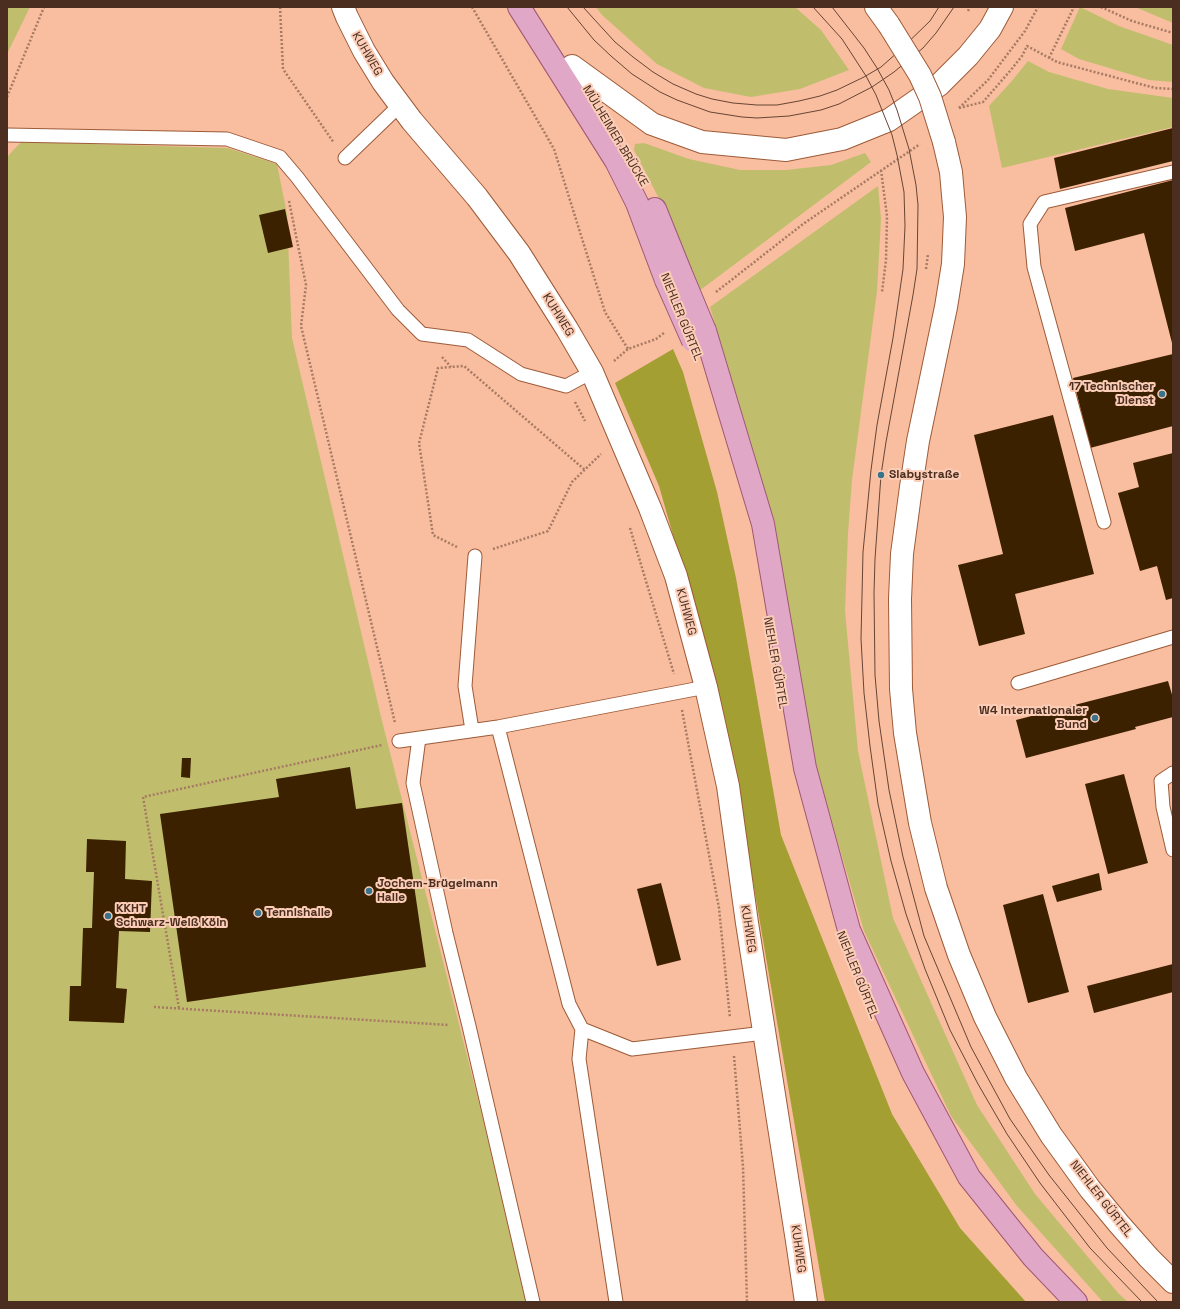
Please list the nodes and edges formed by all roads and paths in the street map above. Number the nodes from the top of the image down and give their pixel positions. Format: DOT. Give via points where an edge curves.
graph roads {
  1 [pos="44,7"];
  2 [pos="280,7"];
  3 [pos="344,7"];
  4 [pos="472,7"];
  5 [pos="519,7"];
  6 [pos="535,7"];
  7 [pos="876,7"];
  8 [pos="970,7"];
  9 [pos="1002,7"];
  10 [pos="1038,7"];
  11 [pos="1074,7"];
  12 [pos="1101,7"];
  13 [pos="968,11"];
  14 [pos="1173,33"];
  15 [pos="1049,58"];
  16 [pos="572,66"];
  17 [pos="1173,89"];
  18 [pos="7,97"];
  19 [pos="400,105"];
  20 [pos="7,135"];
  21 [pos="934,141"];
  22 [pos="919,146"];
  23 [pos="920,152"];
  24 [pos="345,158"];
  25 [pos="881,170"];
  26 [pos="1173,172"];
  27 [pos="288,198"];
  28 [pos="928,248"];
  29 [pos="926,270"];
  30 [pos="680,271"];
  31 [pos="882,292"];
  32 [pos="711,296"];
  33 [pos="668,330"];
  34 [pos="699,336"];
  35 [pos="592,372"];
  36 [pos="566,386"];
  37 [pos="588,426"];
  38 [pos="605,460"];
  39 [pos="585,470"];
  40 [pos="1104,522"];
  41 [pos="629,526"];
  42 [pos="475,556"];
  43 [pos="1173,637"];
  44 [pos="1018,683"];
  45 [pos="706,687"];
  46 [pos="679,693"];
  47 [pos="498,726"];
  48 [pos="472,730"];
  49 [pos="419,738"];
  50 [pos="400,741"];
  51 [pos="1173,773"];
  52 [pos="1173,850"];
  53 [pos="154,1007"];
  54 [pos="179,1008"];
  55 [pos="469,1026"];
  56 [pos="582,1029"];
  57 [pos="764,1033"];
  58 [pos="732,1036"];
  59 [pos="1173,1282"];
  60 [pos="533,1302"];
  61 [pos="616,1302"];
  62 [pos="747,1302"];
  63 [pos="806,1302"];
  64 [pos="1058,1302"];
  65 [pos="1076,1302"];
  1 -- 18 [label="path"];
  2 -- 24 [label="path" via="283,69"];
  3 -- 19 [label="main road, KUHWEG" via="364,51"];
  4 -- 33 [label="path" via="554,149 605,312 628,349 656,339"];
  5 -- 34 [label="main road, NIEHLER GÜRTEL, bridge" via="616,161 637,203 666,280"];
  6 -- 16 [label="main road, MÜLHEIMER BRÜCKE"];
  7 -- 21 [label="main road, NIEHLER GÜRTEL, bridge" via="920,75 932,104"];
  8 -- 13 [label="path"];
  9 -- 16 [label="main road" via="990,29 939,85 889,120 842,139 786,150 702,142 652,124"];
  10 -- 15 [label="path" via="1025,32 988,80 958,108 983,102 1022,56 1027,46"];
  11 -- 15 [label="path"];
  12 -- 14 [label="path" via="1132,21"];
  15 -- 17 [label="path" via="1109,77 1155,88"];
  16 -- 30 [label="main road, MÜLHEIMER BRÜCKE" via="646,186"];
  19 -- 24 [label="lane"];
  19 -- 35 [label="main road, KUHWEG" via="477,197 519,253"];
  20 -- 36 [label="lane" via="227,140 280,157 398,310 422,334 468,340 521,374"];
  21 -- 22 [label="path"];
  21 -- 59 [label="main road, NIEHLER GÜRTEL" via="951,172 955,218 953,264 911,487 902,554 900,599 901,689 905,733 920,823 936,888 959,955 985,1017 1016,1078 1051,1135 1090,1190"];
  22 -- 23 [label="path"];
  22 -- 25 [label="path"];
  25 -- 31 [label="path" via="887,216"];
  25 -- 32 [label="path" via="803,224"];
  26 -- 40 [label="lane" via="1044,202 1030,224 1034,267"];
  27 -- 50 [label="path" via="306,285 301,326"];
  28 -- 29 [label="path"];
  30 -- 34 [label="main road, NIEHLER GÜRTEL, bridge"];
  34 -- 64 [label="main road, NIEHLER GÜRTEL" via="750,530 806,832 845,949 881,1034 943,1161 1000,1240"];
  34 -- 65 [label="main road, NIEHLER GÜRTEL" via="763,524 805,768 849,930 913,1073 969,1177 1033,1257"];
  35 -- 36 [label="lane"];
  35 -- 45 [label="main road, KUHWEG" via="676,576"];
  36 -- 37 [label="path"];
  38 -- 39 [label="path" via="602,453"];
  39 -- 42 [label="path" via="572,482 548,531"];
  39 -- 42 [label="path" via="464,366 438,368 419,443 433,535"];
  41 -- 46 [label="path"];
  42 -- 48 [label="lane" via="466,686"];
  43 -- 44 [label="lane"];
  45 -- 46 [label="lane"];
  45 -- 57 [label="main road, KUHWEG" via="728,786"];
  46 -- 47 [label="lane"];
  46 -- 58 [label="path" via="719,908"];
  47 -- 48 [label="lane"];
  47 -- 56 [label="lane" via="569,1004"];
  48 -- 49 [label="lane"];
  49 -- 50 [label="lane"];
  49 -- 55 [label="lane" via="413,783"];
  50 -- 54 [label="path" via="143,797"];
  51 -- 52 [label="lane" via="1161,781 1163,807"];
  53 -- 54 [label="path"];
  54 -- 55 [label="path"];
  55 -- 60 [label="lane"];
  56 -- 58 [label="lane" via="632,1049"];
  56 -- 61 [label="lane" via="579,1059"];
  57 -- 58 [label="lane"];
  57 -- 63 [label="main road, KUHWEG"];
  58 -- 62 [label="path" via="743,1167"];
}
